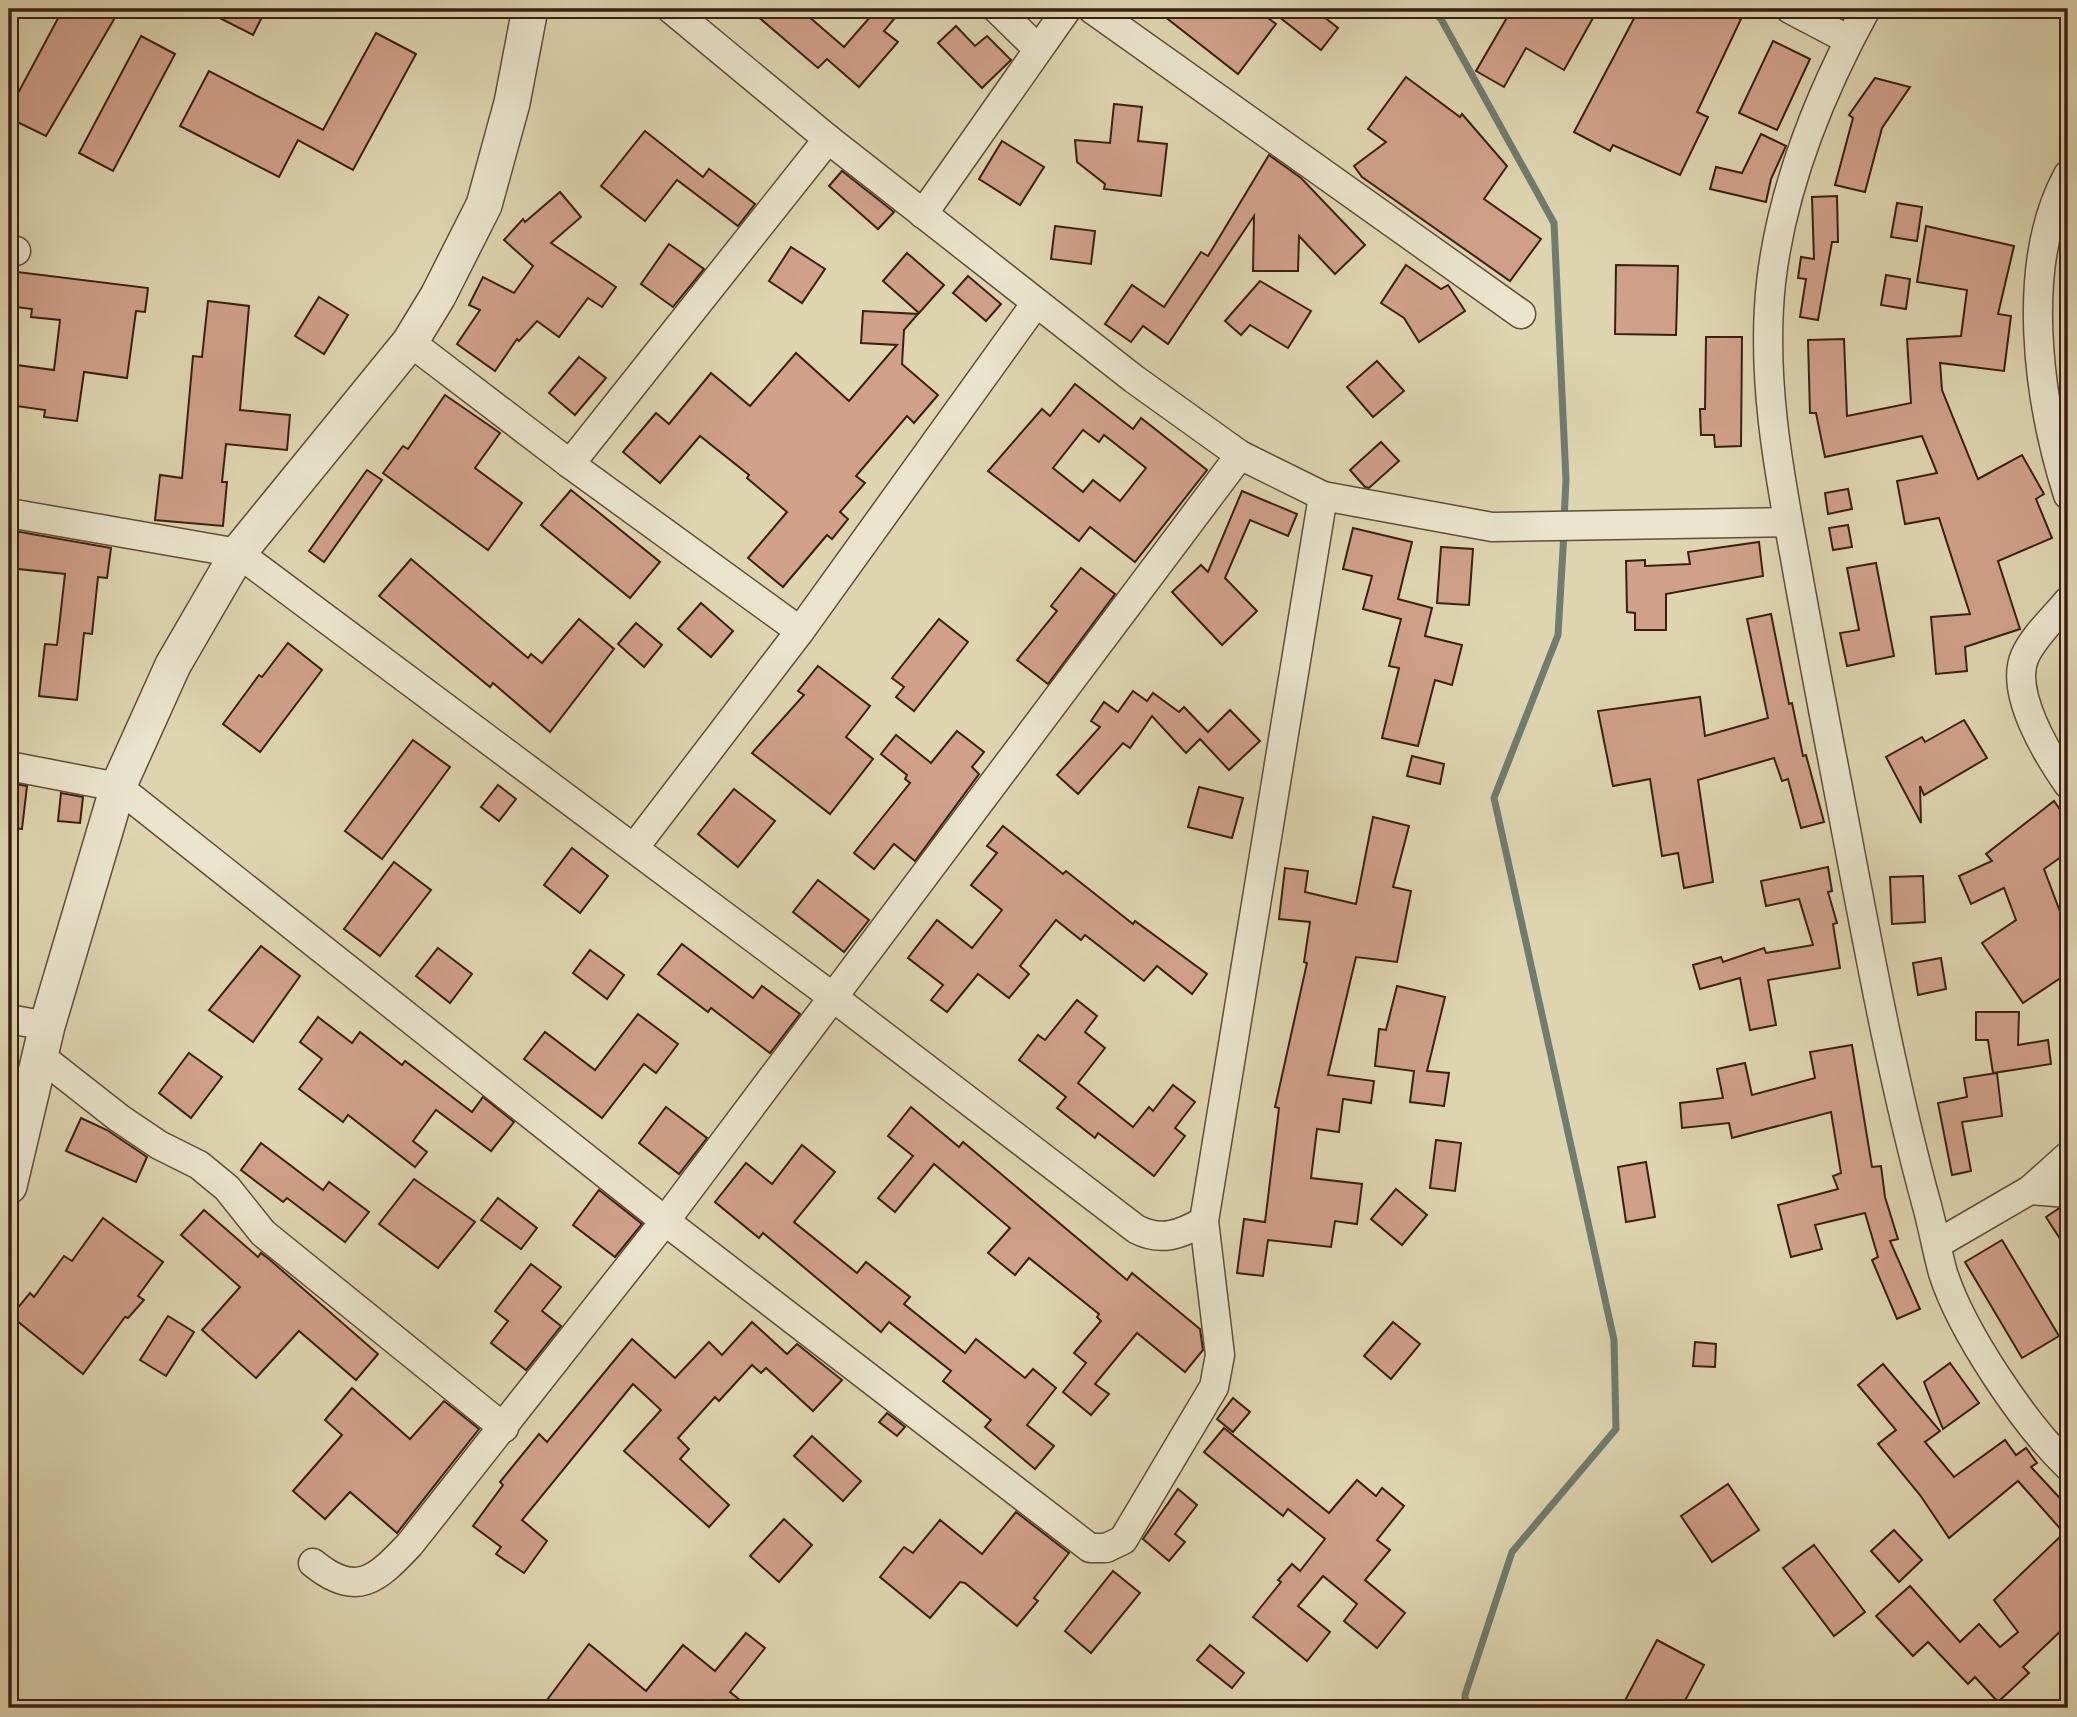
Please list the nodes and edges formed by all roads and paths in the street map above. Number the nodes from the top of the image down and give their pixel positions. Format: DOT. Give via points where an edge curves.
graph roads {
  1 [pos="530,9"];
  2 [pos="671,9"];
  3 [pos="997,9"];
  4 [pos="1067,9"];
  5 [pos="1092,9"];
  6 [pos="1790,9"];
  7 [pos="1866,9"];
  8 [pos="1849,40"];
  9 [pos="1038,49"];
  10 [pos="828,139"];
  11 [pos="2068,175"];
  12 [pos="923,214"];
  13 [pos="1036,303"];
  14 [pos="1521,314"];
  15 [pos="410,342"];
  16 [pos="1240,455"];
  17 [pos="570,464"];
  18 [pos="2068,495"];
  19 [pos="1323,496"];
  20 [pos="9,513"];
  21 [pos="1788,522"];
  22 [pos="238,553"];
  23 [pos="2068,601"];
  24 [pos="800,631"];
  25 [pos="9,766"];
  26 [pos="2068,784"];
  27 [pos="118,787"];
  28 [pos="634,848"];
  29 [pos="834,998"];
  30 [pos="9,1020"];
  31 [pos="43,1041"];
  32 [pos="2068,1156"];
  33 [pos="9,1186"];
  34 [pos="2030,1190"];
  35 [pos="2068,1193"];
  36 [pos="665,1221"];
  37 [pos="1204,1221"];
  38 [pos="1937,1244"];
  39 [pos="504,1428"];
  40 [pos="2068,1466"];
  41 [pos="313,1563"];
  1 -- 15 [label="street" via="512,103 484,205"];
  2 -- 10 [label="street"];
  3 -- 9 [label="street"];
  4 -- 9 [label="street"];
  5 -- 14 [label="street"];
  6 -- 8 [label="street"];
  7 -- 8 [label="street"];
  8 -- 21 [label="street" via="1799,157 1771,283 1767,355"];
  9 -- 12 [label="street"];
  10 -- 12 [label="street"];
  10 -- 17 [label="street"];
  11 -- 18 [label="street" via="2056,197 2039,260 2042,377 2056,458"];
  12 -- 13 [label="street"];
  13 -- 16 [label="street"];
  13 -- 24 [label="street"];
  15 -- 17 [label="street"];
  15 -- 22 [label="street"];
  16 -- 19 [label="street"];
  16 -- 29 [label="street"];
  17 -- 24 [label="street"];
  19 -- 21 [label="street" via="1492,527"];
  19 -- 37 [label="street"];
  20 -- 22 [label="street"];
  21 -- 38 [label="street" via="1901,1112"];
  22 -- 27 [label="street" via="173,666"];
  22 -- 28 [label="street"];
  23 -- 26 [label="street" via="2026,654 2020,686 2033,721"];
  24 -- 28 [label="street"];
  25 -- 27 [label="street"];
  27 -- 31 [label="street"];
  27 -- 36 [label="street"];
  28 -- 29 [label="street"];
  29 -- 36 [label="street"];
  29 -- 37 [label="street" via="1136,1228 1167,1237"];
  30 -- 31 [label="street"];
  31 -- 33 [label="street"];
  31 -- 39 [label="street" via="119,1118 199,1165 227,1188 263,1233"];
  32 -- 34 [label="street"];
  34 -- 35 [label="street"];
  34 -- 38 [label="street"];
  36 -- 37 [label="street" via="1090,1548 1106,1548 1123,1540 1214,1387 1220,1345"];
  36 -- 39 [label="street"];
  38 -- 40 [label="street" via="1962,1317 2005,1386"];
  39 -- 41 [label="street" via="379,1576 356,1582 332,1578"];
}
